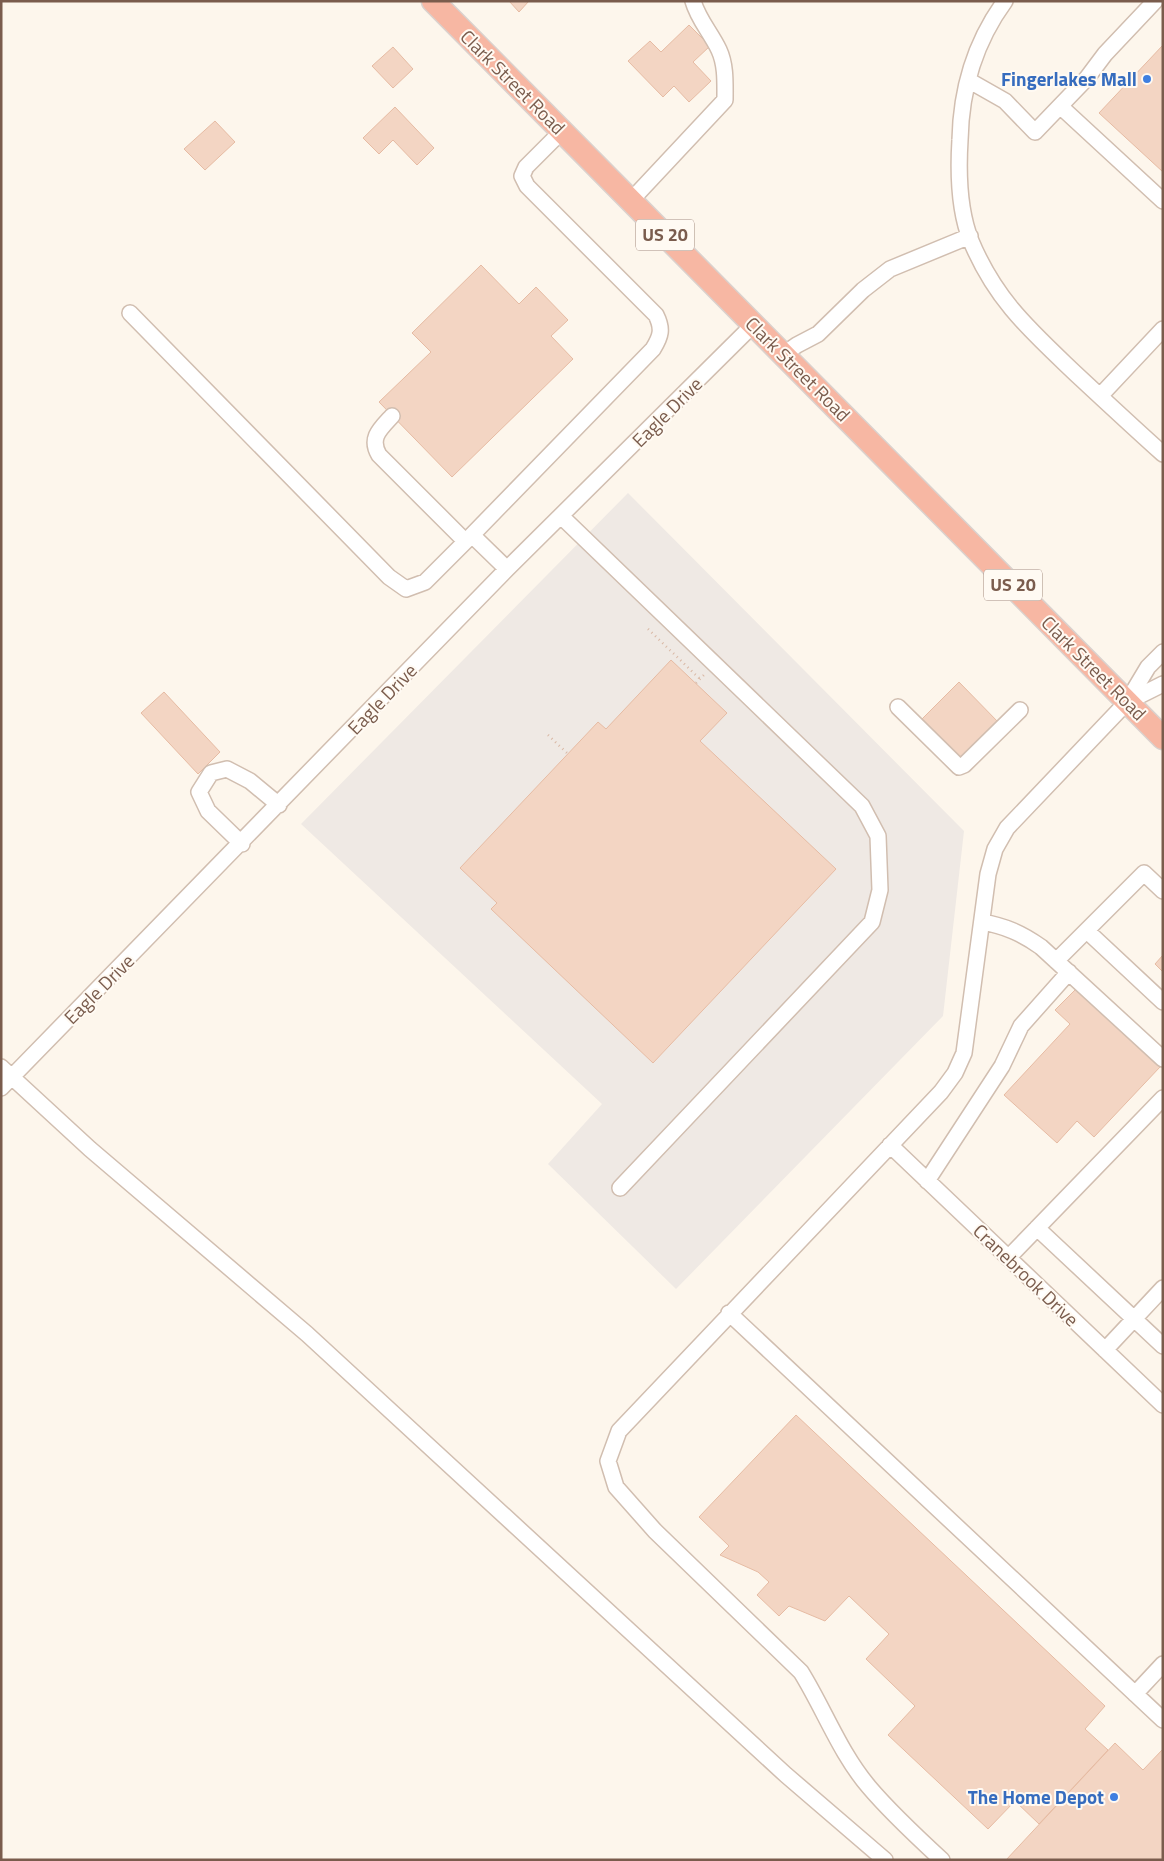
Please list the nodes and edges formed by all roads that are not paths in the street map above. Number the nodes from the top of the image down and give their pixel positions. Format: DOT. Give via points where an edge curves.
graph roads {
  1 [pos="433,1"];
  2 [pos="693,1"];
  3 [pos="1005,1"];
  4 [pos="1155,1"];
  5 [pos="968,80"];
  6 [pos="1060,106"];
  7 [pos="562,131"];
  8 [pos="638,194"];
  9 [pos="1163,201"];
  10 [pos="970,236"];
  11 [pos="130,312"];
  12 [pos="754,324"];
  13 [pos="1163,329"];
  14 [pos="784,354"];
  15 [pos="1100,396"];
  16 [pos="392,416"];
  17 [pos="1163,454"];
  18 [pos="562,517"];
  19 [pos="468,538"];
  20 [pos="508,569"];
  21 [pos="1163,652"];
  22 [pos="1163,684"];
  23 [pos="1127,702"];
  24 [pos="898,707"];
  25 [pos="1020,710"];
  26 [pos="1163,738"];
  27 [pos="279,805"];
  28 [pos="242,844"];
  29 [pos="1163,891"];
  30 [pos="982,922"];
  31 [pos="1087,931"];
  32 [pos="1056,961"];
  33 [pos="1069,972"];
  34 [pos="1163,1002"];
  35 [pos="1163,1059"];
  36 [pos="7,1072"];
  37 [pos="1,1088"];
  38 [pos="1163,1098"];
  39 [pos="890,1145"];
  40 [pos="928,1181"];
  41 [pos="620,1188"];
  42 [pos="1037,1228"];
  43 [pos="1008,1258"];
  44 [pos="1163,1288"];
  45 [pos="729,1313"];
  46 [pos="1134,1319"];
  47 [pos="1163,1346"];
  48 [pos="1105,1350"];
  49 [pos="1163,1405"];
  50 [pos="1163,1664"];
  51 [pos="1135,1694"];
  52 [pos="1163,1720"];
  53 [pos="885,1860"];
  54 [pos="942,1860"];
  1 -- 7 [label="highway, Clark Street Road / US 20"];
  2 -- 8 [label="street" via="719,50 725,75 725,100"];
  3 -- 5 [label="street" via="984,35"];
  4 -- 6 [label="street"];
  5 -- 6 [label="street" via="1005,101 1035,132"];
  5 -- 10 [label="street" via="960,118 959,167"];
  6 -- 9 [label="street"];
  7 -- 12 [label="highway, Clark Street Road / US 20"];
  7 -- 19 [label="street" via="526,167 522,176 656,315 661,326 660,337 653,350"];
  10 -- 14 [label="street" via="890,269 863,290 818,334"];
  10 -- 15 [label="street" via="989,276 1021,322"];
  11 -- 19 [label="street" via="382,570 406,589 425,582"];
  12 -- 14 [label="highway, Clark Street Road / US 20"];
  12 -- 18 [label="street, Eagle Drive"];
  13 -- 15 [label="street"];
  14 -- 23 [label="highway, Clark Street Road / US 20"];
  15 -- 17 [label="street"];
  16 -- 19 [label="street" via="374,437 379,455"];
  18 -- 20 [label="street, Eagle Drive"];
  18 -- 41 [label="street" via="862,806 878,836 880,890 872,922"];
  19 -- 20 [label="street"];
  20 -- 27 [label="street, Eagle Drive"];
  21 -- 23 [label="street" via="1148,667"];
  22 -- 23 [label="street"];
  23 -- 26 [label="highway, Clark Street Road / US 20"];
  23 -- 30 [label="street" via="1007,828 995,849 988,874"];
  24 -- 25 [label="street" via="959,766 964,765"];
  27 -- 28 [label="street, Eagle Drive"];
  27 -- 28 [label="street" via="250,781 226,769 211,773 199,792 208,811"];
  28 -- 36 [label="street, Eagle Drive"];
  29 -- 31 [label="street" via="1144,873"];
  30 -- 32 [label="street" via="1023,934"];
  30 -- 39 [label="street" via="964,1053 941,1092"];
  31 -- 32 [label="street"];
  31 -- 34 [label="street"];
  32 -- 33 [label="street"];
  33 -- 35 [label="street"];
  33 -- 40 [label="street" via="1021,1026 1002,1066"];
  36 -- 37 [label="street, Eagle Drive"];
  36 -- 53 [label="street" via="90,1149 307,1334 611,1616"];
  38 -- 42 [label="street"];
  39 -- 40 [label="street, Cranebrook Drive"];
  39 -- 45 [label="street"];
  40 -- 43 [label="street, Cranebrook Drive"];
  42 -- 43 [label="street"];
  42 -- 46 [label="street"];
  43 -- 48 [label="street, Cranebrook Drive"];
  44 -- 46 [label="street"];
  45 -- 51 [label="street"];
  45 -- 54 [label="street" via="619,1432 608,1461 616,1487 655,1531 800,1672 868,1786"];
  46 -- 47 [label="street"];
  46 -- 48 [label="street"];
  48 -- 49 [label="street, Cranebrook Drive"];
  50 -- 51 [label="street"];
  51 -- 52 [label="street"];
}
